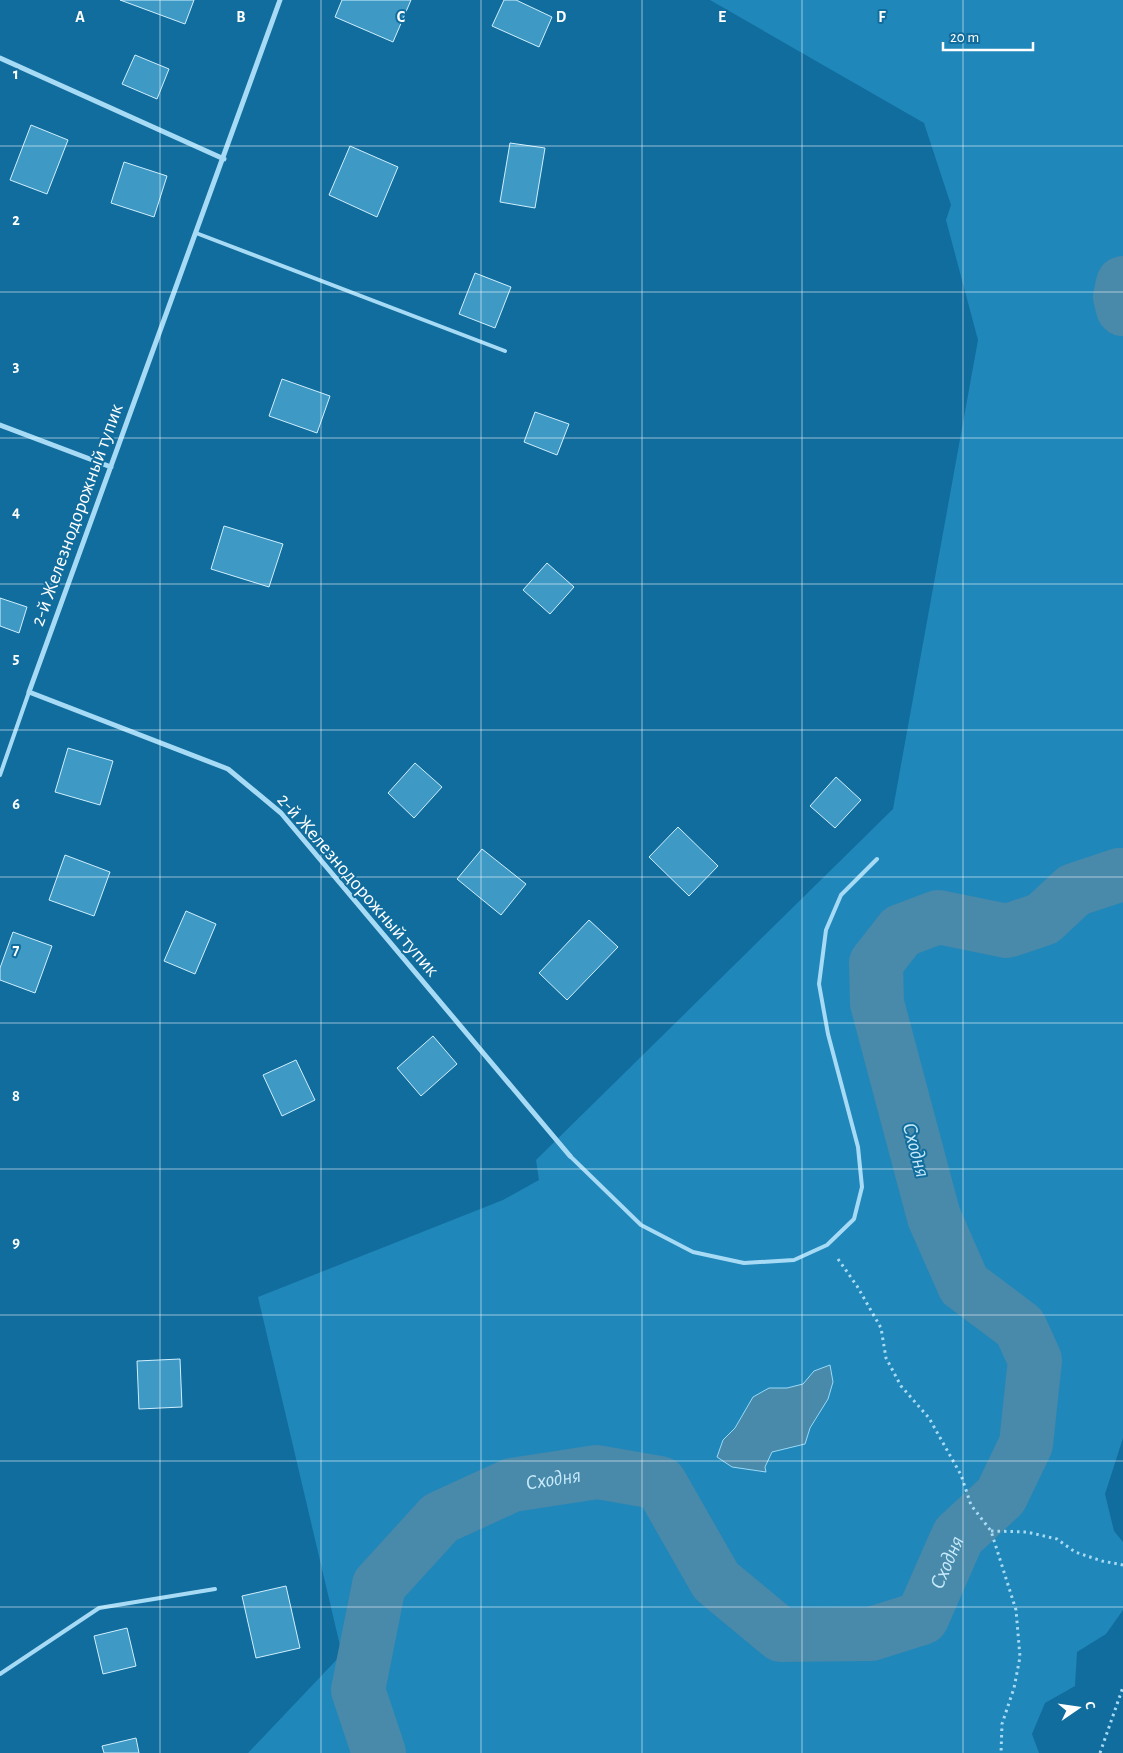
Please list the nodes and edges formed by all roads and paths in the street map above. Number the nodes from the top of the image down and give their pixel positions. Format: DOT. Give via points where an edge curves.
graph roads {
  1 [pos="280,0"];
  2 [pos="0,58"];
  3 [pos="224,159"];
  4 [pos="196,233"];
  5 [pos="505,351"];
  6 [pos="0,426"];
  7 [pos="111,467"];
  8 [pos="29,692"];
  9 [pos="0,776"];
  10 [pos="878,859"];
  11 [pos="570,1156"];
  12 [pos="827,1244"];
  13 [pos="991,1531"];
  14 [pos="1123,1565"];
  15 [pos="215,1589"];
  16 [pos="0,1674"];
  17 [pos="1123,1687"];
  18 [pos="1001,1753"];
  19 [pos="1100,1753"];
  1 -- 3 [label="street, 2-й Железнодорожный тупик"];
  2 -- 3 [label="street"];
  3 -- 4 [label="street, 2-й Железнодорожный тупик"];
  4 -- 5 [label="lane"];
  4 -- 7 [label="street, 2-й Железнодорожный тупик"];
  6 -- 7 [label="street"];
  7 -- 8 [label="street, 2-й Железнодорожный тупик"];
  8 -- 9 [label="lane"];
  8 -- 11 [label="street, 2-й Железнодорожный тупик" via="228,769 280,813"];
  10 -- 12 [label="lane" via="841,895 826,930 818,984 858,1147 862,1187 854,1219"];
  11 -- 12 [label="lane" via="641,1225 693,1252 744,1263 794,1260"];
  12 -- 13 [label="path" via="857,1286 881,1328 886,1358 900,1386 929,1418 961,1475 971,1505"];
  13 -- 14 [label="path" via="1027,1532 1057,1540 1075,1552 1102,1562"];
  13 -- 18 [label="path" via="1016,1610 1020,1657 1002,1724"];
  15 -- 16 [label="lane" via="99,1608"];
  17 -- 19 [label="path"];
}
